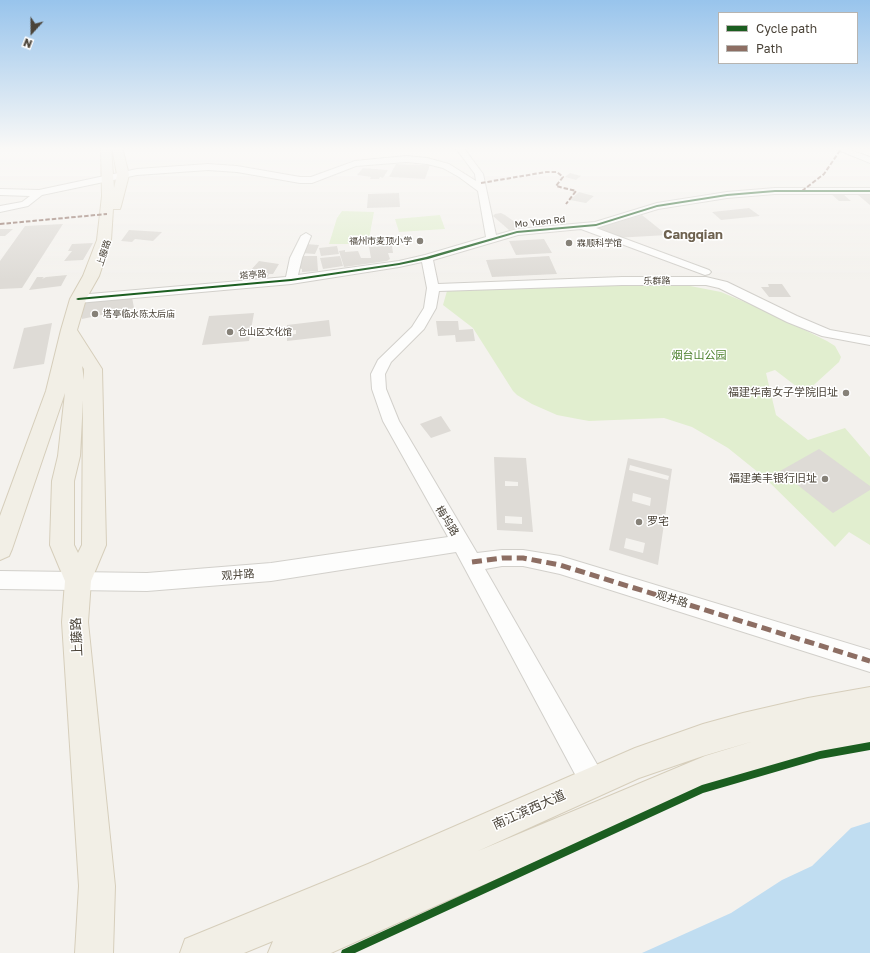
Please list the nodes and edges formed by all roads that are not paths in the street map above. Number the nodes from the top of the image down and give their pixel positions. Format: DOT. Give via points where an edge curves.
graph roads {
  1 [pos="47,191"];
  2 [pos="108,191"];
  3 [pos="119,191"];
  4 [pos="482,191"];
  5 [pos="769,191"];
  6 [pos="0,192"];
  7 [pos="39,193"];
  8 [pos="0,209"];
  9 [pos="581,226"];
  10 [pos="306,236"];
  11 [pos="492,239"];
  12 [pos="428,258"];
  13 [pos="705,272"];
  14 [pos="291,280"];
  15 [pos="433,288"];
  16 [pos="78,299"];
  17 [pos="69,330"];
  18 [pos="870,341"];
  19 [pos="37,448"];
  20 [pos="63,482"];
  21 [pos="461,542"];
  22 [pos="0,549"];
  23 [pos="472,562"];
  24 [pos="7,580"];
  25 [pos="78,581"];
  26 [pos="870,661"];
  27 [pos="870,702"];
  28 [pos="870,729"];
  29 [pos="593,782"];
  30 [pos="94,953"];
  31 [pos="199,953"];
  32 [pos="287,953"];
  1 -- 7 [label="street"];
  2 -- 16 [label="main road" via="104,240 91,276"];
  3 -- 16 [label="main road, 上藤路" via="108,230 110,239 92,291"];
  4 -- 11 [label="street"];
  5 -- 9 [label="street, Mo Yuen Rd" via="657,206 602,223"];
  6 -- 7 [label="street"];
  7 -- 8 [label="street" via="25,204"];
  9 -- 11 [label="street, Mo Yuen Rd" via="523,231"];
  9 -- 13 [label="street"];
  10 -- 14 [label="street" via="296,258"];
  11 -- 12 [label="street, Mo Yuen Rd"];
  12 -- 14 [label="street, 塔亭路"];
  12 -- 15 [label="street, 梅坞路"];
  14 -- 16 [label="street, 塔亭路"];
  15 -- 18 [label="street, 乐群路" via="622,281 706,281 729,288 823,332"];
  15 -- 21 [label="street, 梅坞路" via="428,312 414,332 385,360 378,374 378,382 391,421"];
  16 -- 17 [label="main road"];
  17 -- 19 [label="main road" via="56,390"];
  17 -- 20 [label="main road" via="75,386 69,456"];
  17 -- 25 [label="main road, 上藤路" via="93,368 94,545"];
  19 -- 20 [label="main road"];
  19 -- 22 [label="main road"];
  20 -- 25 [label="main road" via="62,545"];
  21 -- 23 [label="street, 梅坞路"];
  21 -- 25 [label="street, 观井路" via="271,572 147,582"];
  23 -- 26 [label="street, 观井路" via="523,558 560,565"];
  23 -- 29 [label="street, 梅坞路"];
  24 -- 25 [label="street, 观井路"];
  25 -- 30 [label="main road, 上藤路" via="75,622 97,886"];
  27 -- 29 [label="main road, 南江滨西大道" via="779,720 703,740"];
  28 -- 32 [label="main road" via="784,747 705,772"];
  29 -- 31 [label="main road, 南江滨西大道" via="380,877"];
}
